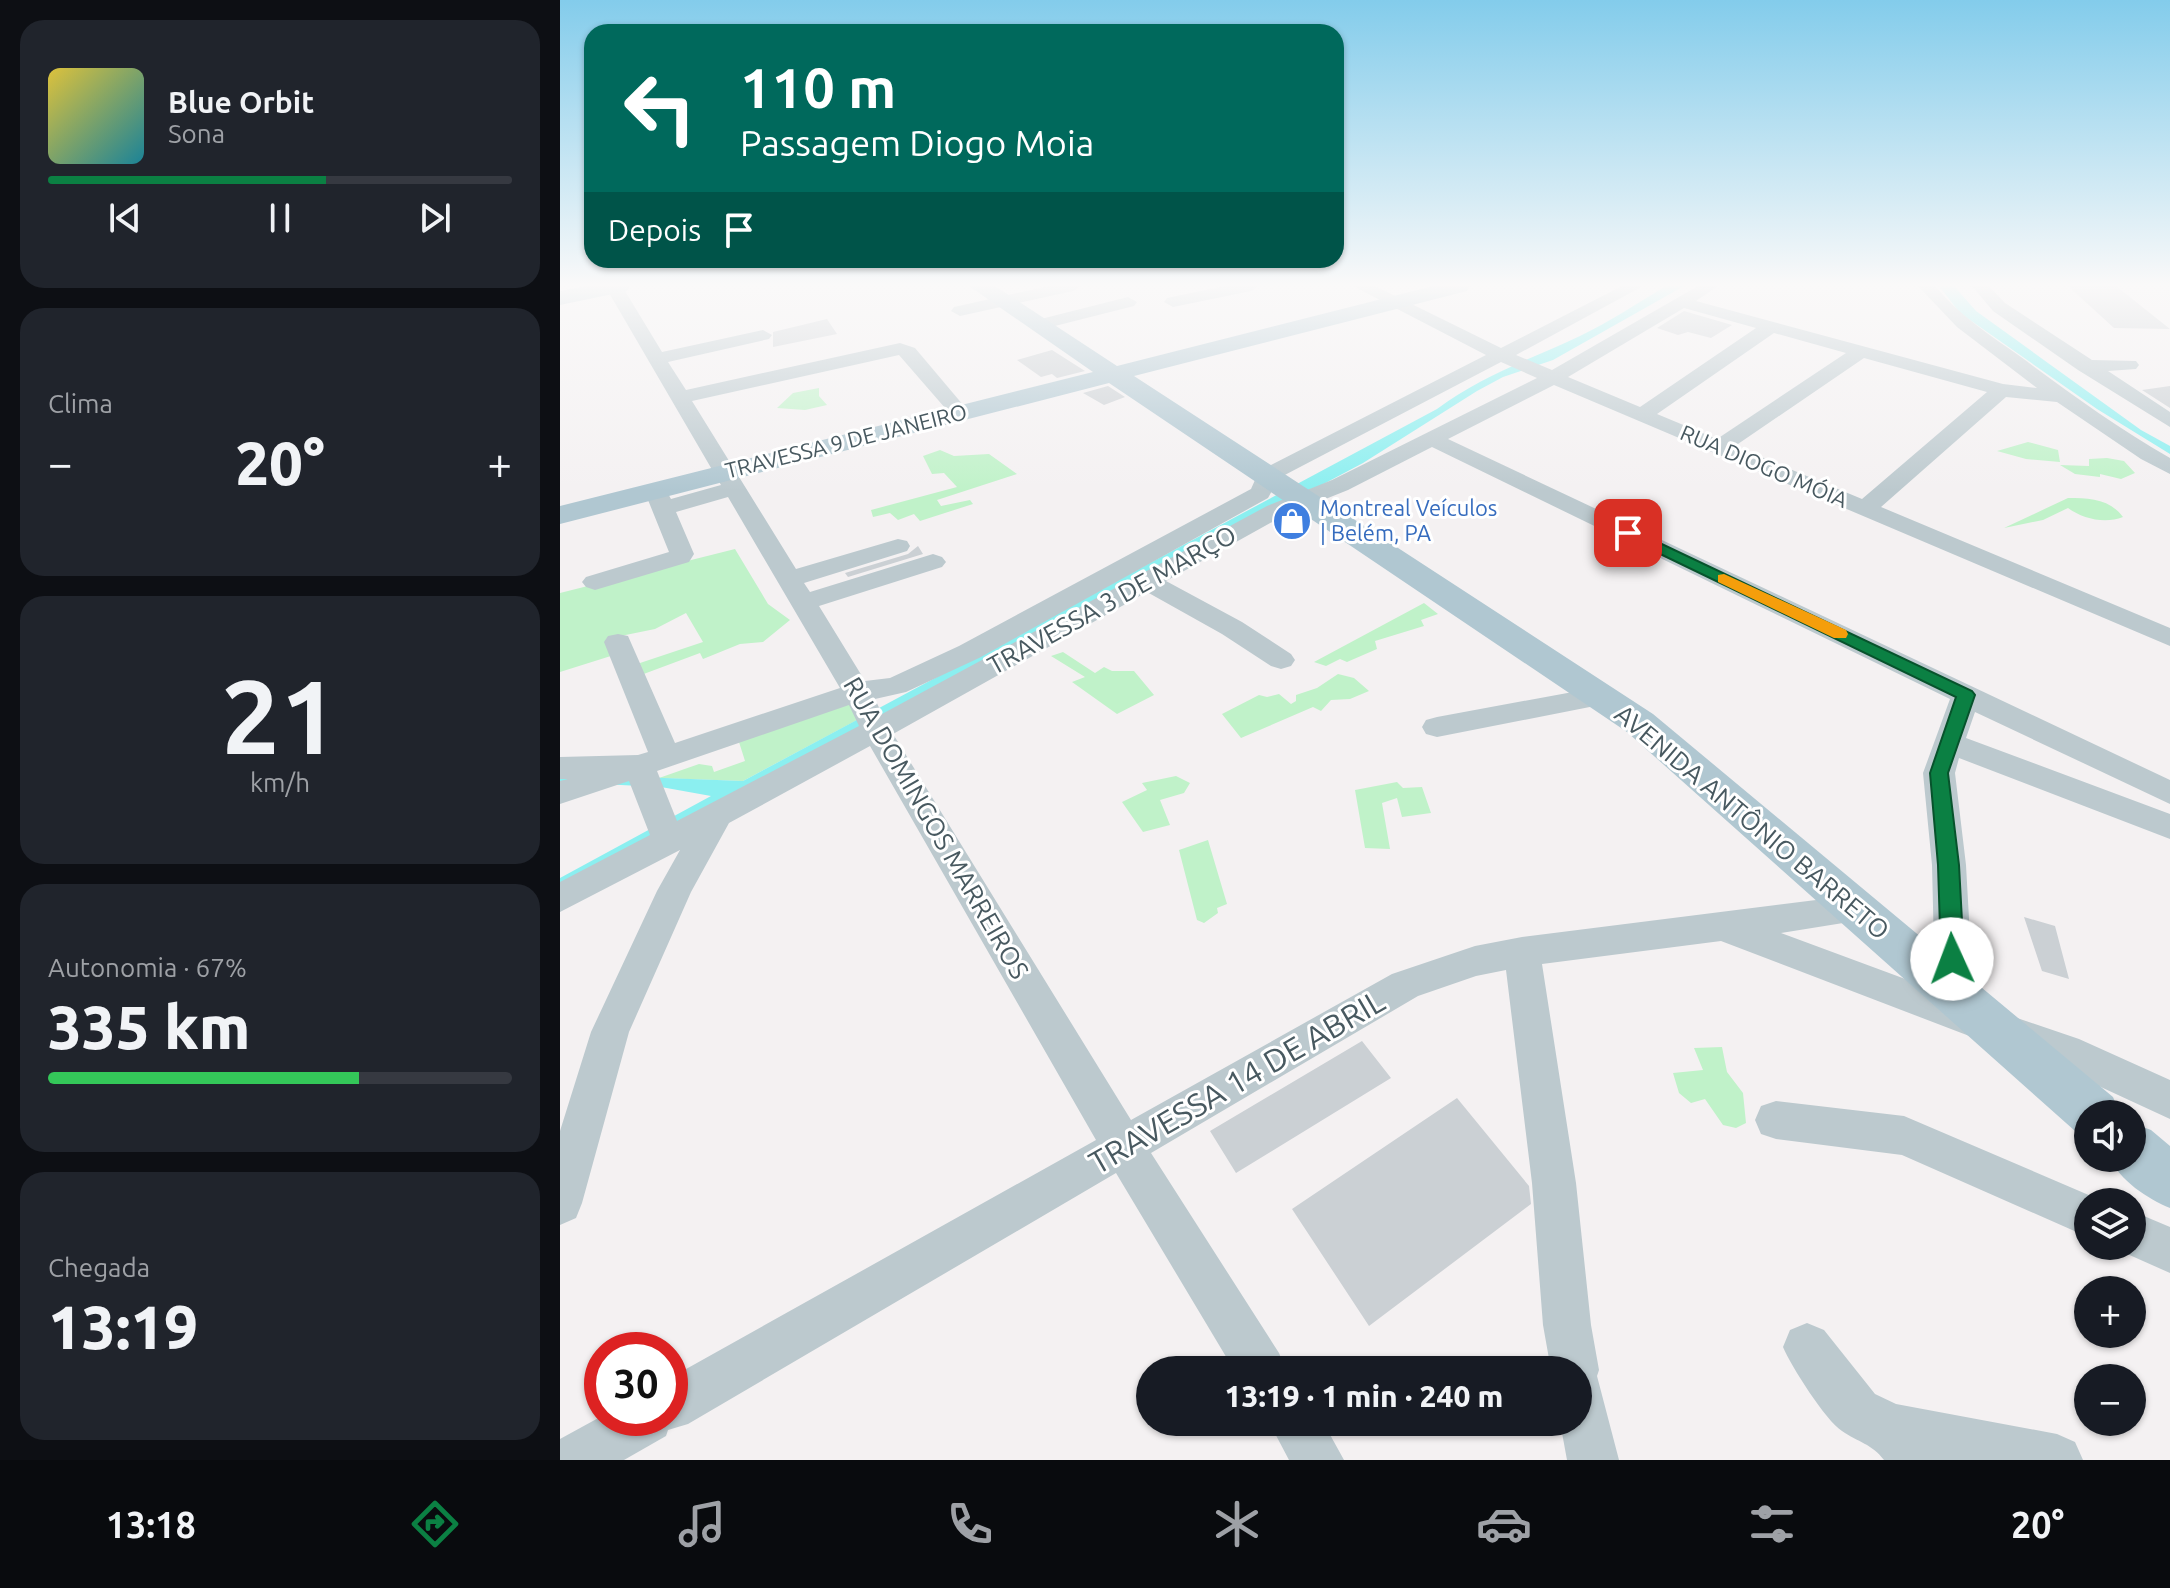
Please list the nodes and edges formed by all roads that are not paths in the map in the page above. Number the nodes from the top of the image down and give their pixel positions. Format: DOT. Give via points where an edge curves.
graph roads {
  1 [pos="652,354"];
  2 [pos="677,354"];
  3 [pos="877,354"];
  4 [pos="910,354"];
  5 [pos="1082,354"];
  6 [pos="1183,354"];
  7 [pos="1498,354"];
  8 [pos="1506,354"];
  9 [pos="1585,354"];
  10 [pos="1731,354"];
  11 [pos="1857,354"];
  12 [pos="1868,354"];
  13 [pos="2004,354"];
  14 [pos="2067,354"];
  15 [pos="1502,356"];
  16 [pos="655,359"];
  17 [pos="2129,365"];
  18 [pos="2085,366"];
  19 [pos="1110,373"];
  20 [pos="1547,375"];
  21 [pos="2002,390"];
  22 [pos="2062,397"];
  23 [pos="678,398"];
  24 [pos="959,412"];
  25 [pos="1642,415"];
  26 [pos="2168,419"];
  27 [pos="1430,438"];
  28 [pos="1719,447"];
  29 [pos="2170,467"];
  30 [pos="729,480"];
  31 [pos="1282,485"];
  32 [pos="659,500"];
  33 [pos="1866,508"];
  34 [pos="560,515"];
  35 [pos="898,546"];
  36 [pos="933,562"];
  37 [pos="789,579"];
  38 [pos="1147,581"];
  39 [pos="595,582"];
  40 [pos="803,603"];
  41 [pos="2170,638"];
  42 [pos="618,642"];
  43 [pos="1281,660"];
  44 [pos="1966,695"];
  45 [pos="1600,696"];
  46 [pos="867,712"];
  47 [pos="1437,727"];
  48 [pos="1949,743"];
  49 [pos="560,768"];
  50 [pos="643,772"];
  51 [pos="560,793"];
  52 [pos="2170,793"];
  53 [pos="718,814"];
  54 [pos="2170,827"];
  55 [pos="666,832"];
  56 [pos="560,898"];
  57 [pos="1856,909"];
  58 [pos="1723,926"];
  59 [pos="1522,952"];
  60 [pos="1954,990"];
  61 [pos="1999,1030"];
  62 [pos="2078,1100"];
  63 [pos="2170,1100"];
  64 [pos="1776,1120"];
  65 [pos="1124,1148"];
  66 [pos="2146,1160"];
  67 [pos="2170,1181"];
  68 [pos="560,1203"];
  69 [pos="2074,1209"];
  70 [pos="2146,1239"];
  71 [pos="2170,1250"];
  72 [pos="1807,1347"];
  73 [pos="1253,1356"];
  74 [pos="1573,1356"];
  75 [pos="688,1396"];
  76 [pos="616,1436"];
  77 [pos="1303,1436"];
  78 [pos="1588,1436"];
  79 [pos="1903,1445"];
  80 [pos="574,1460"];
  81 [pos="1318,1460"];
  82 [pos="1593,1460"];
  83 [pos="2057,1460"];
  1 -- 16 [label="street, RUA DOMINGOS MARREIROS"];
  2 -- 16 [label="street"];
  3 -- 23 [label="street"];
  4 -- 24 [label="street"];
  5 -- 19 [label="main road, AVENIDA ANTÔNIO BARRETO"];
  6 -- 19 [label="main road, TRAVESSA 9 DE JANEIRO"];
  7 -- 15 [label="street, RUA DIOGO MÓIA"];
  8 -- 15 [label="street, TRAVESSA 3 DE MARÇO"];
  9 -- 20 [label="street, TRAVESSA 3 DE MARÇO"];
  10 -- 25 [label="street"];
  11 -- 28 [label="street"];
  12 -- 21 [label="street"];
  13 -- 22 [label="street"];
  14 -- 18 [label="street"];
  15 -- 20 [label="street, RUA DIOGO MÓIA"];
  15 -- 31 [label="street, TRAVESSA 3 DE MARÇO"];
  16 -- 23 [label="street, RUA DOMINGOS MARREIROS"];
  17 -- 18 [label="street"];
  18 -- 26 [label="street"];
  19 -- 24 [label="main road, TRAVESSA 9 DE JANEIRO"];
  19 -- 31 [label="main road, AVENIDA ANTÔNIO BARRETO"];
  20 -- 25 [label="street, RUA DIOGO MÓIA"];
  20 -- 27 [label="street, TRAVESSA 3 DE MARÇO"];
  21 -- 22 [label="street"];
  21 -- 33 [label="street"];
  22 -- 29 [label="street"];
  23 -- 30 [label="street, RUA DOMINGOS MARREIROS"];
  24 -- 30 [label="main road, TRAVESSA 9 DE JANEIRO"];
  25 -- 28 [label="street, RUA DIOGO MÓIA"];
  27 -- 31 [label="street, TRAVESSA 3 DE MARÇO"];
  27 -- 44 [label="street"];
  28 -- 33 [label="street, RUA DIOGO MÓIA"];
  30 -- 32 [label="main road, TRAVESSA 9 DE JANEIRO"];
  30 -- 37 [label="street, RUA DOMINGOS MARREIROS"];
  31 -- 38 [label="street, TRAVESSA 3 DE MARÇO" via="1275,511"];
  31 -- 45 [label="main road, AVENIDA ANTÔNIO BARRETO"];
  31 -- 46 [label="street, TRAVESSA 3 DE MARÇO" via="896,686"];
  32 -- 34 [label="main road, TRAVESSA 9 DE JANEIRO"];
  32 -- 39 [label="street" via="680,557"];
  33 -- 41 [label="street, RUA DIOGO MÓIA"];
  35 -- 37 [label="street"];
  36 -- 40 [label="street"];
  37 -- 40 [label="street, RUA DOMINGOS MARREIROS"];
  38 -- 43 [label="street"];
  38 -- 46 [label="street, TRAVESSA 3 DE MARÇO"];
  40 -- 46 [label="street, RUA DOMINGOS MARREIROS"];
  42 -- 50 [label="street"];
  44 -- 48 [label="street"];
  44 -- 52 [label="street"];
  45 -- 47 [label="street"];
  45 -- 57 [label="main road, AVENIDA ANTÔNIO BARRETO" via="1640,723"];
  46 -- 50 [label="street"];
  46 -- 53 [label="street, TRAVESSA 3 DE MARÇO"];
  46 -- 65 [label="street, RUA DOMINGOS MARREIROS"];
  48 -- 54 [label="street"];
  48 -- 60 [label="street" via="1939,785 1949,865"];
  49 -- 50 [label="street"];
  50 -- 51 [label="street"];
  50 -- 55 [label="street"];
  53 -- 55 [label="street, TRAVESSA 3 DE MARÇO"];
  53 -- 68 [label="street" via="674,891 610,1032"];
  55 -- 56 [label="street, TRAVESSA 3 DE MARÇO"];
  57 -- 58 [label="street, TRAVESSA 14 DE ABRIL"];
  57 -- 60 [label="main road, AVENIDA ANTÔNIO BARRETO"];
  58 -- 59 [label="street, TRAVESSA 14 DE ABRIL"];
  58 -- 61 [label="street"];
  59 -- 65 [label="street, TRAVESSA 14 DE ABRIL" via="1475,961 1405,985"];
  59 -- 74 [label="street"];
  60 -- 61 [label="main road, AVENIDA ANTÔNIO BARRETO"];
  61 -- 62 [label="main road, AVENIDA ANTÔNIO BARRETO"];
  61 -- 63 [label="street" via="2044,1041"];
  64 -- 69 [label="street" via="1904,1136"];
  65 -- 73 [label="street, RUA DOMINGOS MARREIROS"];
  65 -- 75 [label="street, TRAVESSA 14 DE ABRIL"];
  66 -- 67 [label="main road"];
  70 -- 71 [label="street"];
  72 -- 79 [label="street" via="1857,1412"];
  76 -- 80 [label="street"];
  77 -- 81 [label="street"];
  78 -- 82 [label="street"];
  79 -- 83 [label="street"];
}
